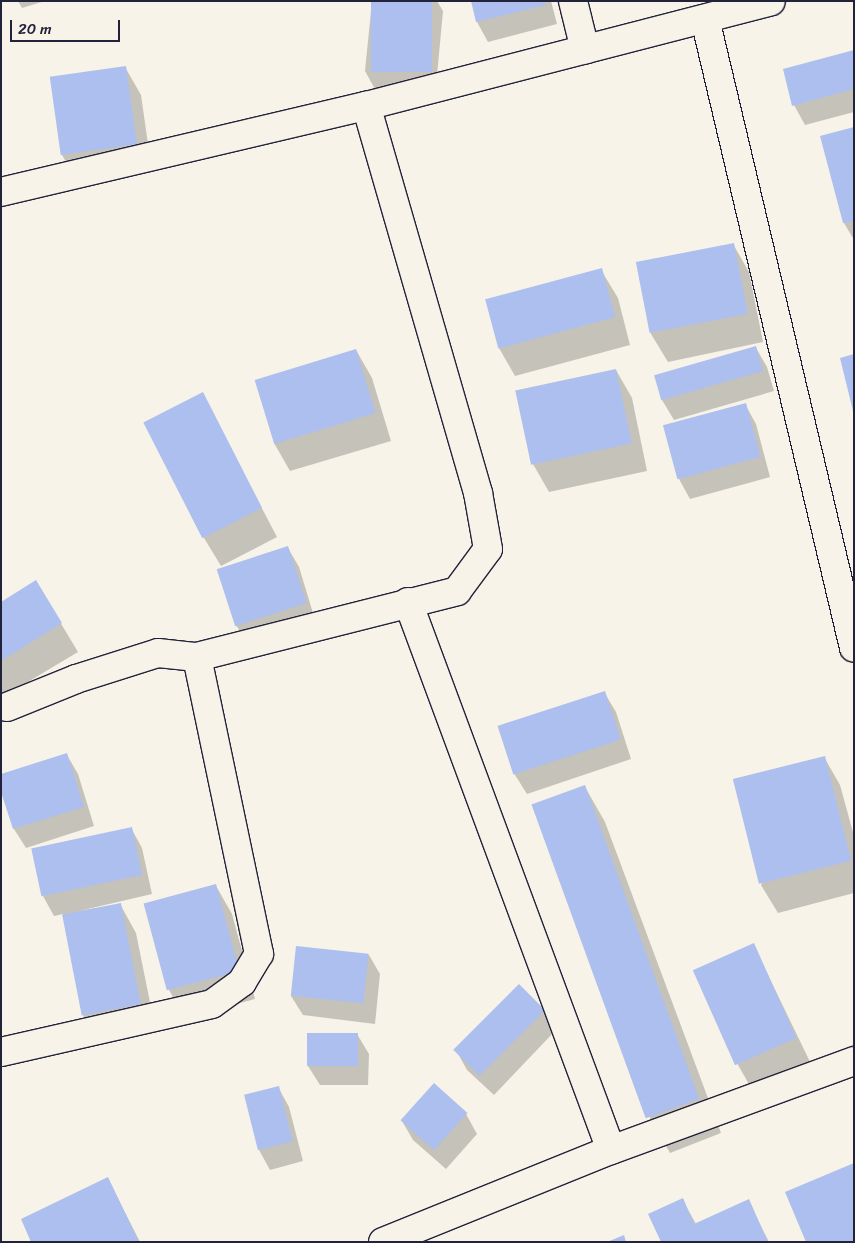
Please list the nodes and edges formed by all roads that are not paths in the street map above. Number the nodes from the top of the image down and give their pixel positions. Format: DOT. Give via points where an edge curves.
graph roads {
  1 [pos="574,1"];
  2 [pos="770,1"];
  3 [pos="705,19"];
  4 [pos="585,50"];
  5 [pos="366,106"];
  6 [pos="1,192"];
  7 [pos="408,602"];
  8 [pos="854,648"];
  9 [pos="197,657"];
  10 [pos="7,707"];
  11 [pos="1,1052"];
  12 [pos="854,1062"];
  13 [pos="611,1150"];
  14 [pos="383,1242"];
  1 -- 4 [label="street"];
  2 -- 3 [label="street"];
  3 -- 4 [label="street"];
  3 -- 8 [label="street"];
  4 -- 5 [label="street"];
  5 -- 6 [label="street"];
  5 -- 7 [label="street" via="478,493 488,549 457,591"];
  7 -- 9 [label="street"];
  7 -- 13 [label="street"];
  9 -- 10 [label="street" via="158,652 76,679"];
  9 -- 11 [label="street" via="259,954 242,982 212,1004"];
  12 -- 13 [label="street"];
  13 -- 14 [label="street"];
}
